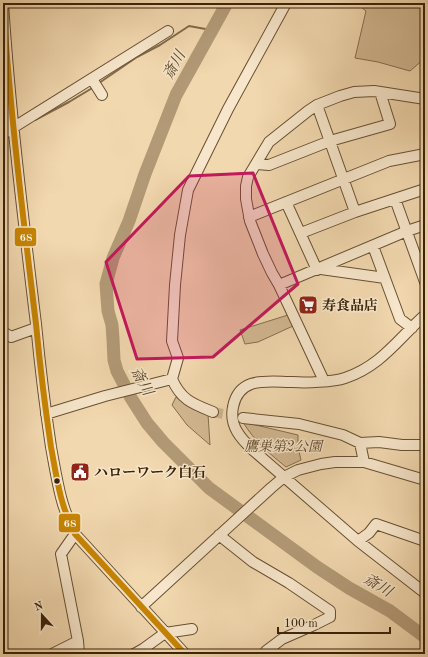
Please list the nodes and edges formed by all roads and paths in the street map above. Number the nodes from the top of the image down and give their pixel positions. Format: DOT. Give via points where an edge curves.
graph roads {
  1 [pos="3,3"];
  2 [pos="286,3"];
  3 [pos="168,31"];
  4 [pos="5,60"];
  5 [pos="92,79"];
  6 [pos="380,92"];
  7 [pos="102,95"];
  8 [pos="425,101"];
  9 [pos="317,105"];
  10 [pos="13,127"];
  11 [pos="3,134"];
  12 [pos="330,141"];
  13 [pos="425,154"];
  14 [pos="257,164"];
  15 [pos="344,179"];
  16 [pos="425,189"];
  17 [pos="395,199"];
  18 [pos="286,202"];
  19 [pos="355,212"];
  20 [pos="249,217"];
  21 [pos="425,225"];
  22 [pos="407,231"];
  23 [pos="301,233"];
  24 [pos="373,246"];
  25 [pos="319,269"];
  26 [pos="385,278"];
  27 [pos="425,282"];
  28 [pos="279,285"];
  29 [pos="425,315"];
  30 [pos="36,328"];
  31 [pos="412,328"];
  32 [pos="3,332"];
  33 [pos="172,379"];
  34 [pos="324,381"];
  35 [pos="213,412"];
  36 [pos="46,414"];
  37 [pos="243,418"];
  38 [pos="360,443"];
  39 [pos="425,445"];
  40 [pos="364,462"];
  41 [pos="284,477"];
  42 [pos="425,480"];
  43 [pos="222,533"];
  44 [pos="75,534"];
  45 [pos="358,541"];
  46 [pos="425,541"];
  47 [pos="425,593"];
  48 [pos="141,607"];
  49 [pos="192,629"];
  50 [pos="165,632"];
  51 [pos="78,641"];
  52 [pos="52,654"];
  53 [pos="79,654"];
  54 [pos="134,654"];
  55 [pos="185,654"];
  56 [pos="267,654"];
  1 -- 4 [label="street"];
  2 -- 33 [label="street" via="228,109 188,190 175,285 172,341 178,358"];
  3 -- 5 [label="street"];
  4 -- 10 [label="street"];
  5 -- 7 [label="street"];
  5 -- 10 [label="street"];
  6 -- 8 [label="street"];
  6 -- 9 [label="street" via="354,92"];
  6 -- 12 [label="street" via="390,124"];
  9 -- 12 [label="street"];
  9 -- 14 [label="street" via="270,142"];
  10 -- 11 [label="street"];
  10 -- 30 [label="street"];
  12 -- 14 [label="street" via="269,165"];
  12 -- 15 [label="street"];
  13 -- 15 [label="street" via="389,161"];
  14 -- 20 [label="street" via="248,177 246,186"];
  15 -- 18 [label="street"];
  15 -- 19 [label="street"];
  16 -- 17 [label="street"];
  17 -- 19 [label="street"];
  17 -- 22 [label="street"];
  18 -- 20 [label="street"];
  18 -- 23 [label="street"];
  19 -- 23 [label="street"];
  20 -- 28 [label="street" via="263,254"];
  21 -- 22 [label="street"];
  22 -- 24 [label="street"];
  22 -- 27 [label="street"];
  23 -- 25 [label="street"];
  24 -- 25 [label="street"];
  24 -- 26 [label="street"];
  25 -- 26 [label="street"];
  25 -- 28 [label="street"];
  26 -- 31 [label="street" via="400,320"];
  28 -- 34 [label="street"];
  29 -- 31 [label="street"];
  30 -- 32 [label="street" via="11,337"];
  30 -- 36 [label="street"];
  31 -- 34 [label="street" via="391,350 361,372 343,379"];
  33 -- 35 [label="street" via="181,395 194,405"];
  33 -- 36 [label="street"];
  34 -- 41 [label="street" via="256,382 242,389 233,405 235,429 254,451"];
  36 -- 44 [label="street" via="59,494"];
  37 -- 38 [label="street" via="299,424 343,435"];
  38 -- 39 [label="street"];
  38 -- 40 [label="street"];
  40 -- 41 [label="street" via="321,464"];
  40 -- 42 [label="street"];
  41 -- 43 [label="street"];
  41 -- 45 [label="street"];
  43 -- 48 [label="street"];
  43 -- 56 [label="street" via="253,562 330,612 330,616 282,639 266,651"];
  44 -- 48 [label="street"];
  44 -- 51 [label="street" via="61,554"];
  45 -- 46 [label="street" via="376,524"];
  45 -- 47 [label="street"];
  48 -- 50 [label="street"];
  49 -- 50 [label="street"];
  50 -- 54 [label="street"];
  50 -- 55 [label="street"];
  51 -- 52 [label="street"];
  51 -- 53 [label="street"];
}
